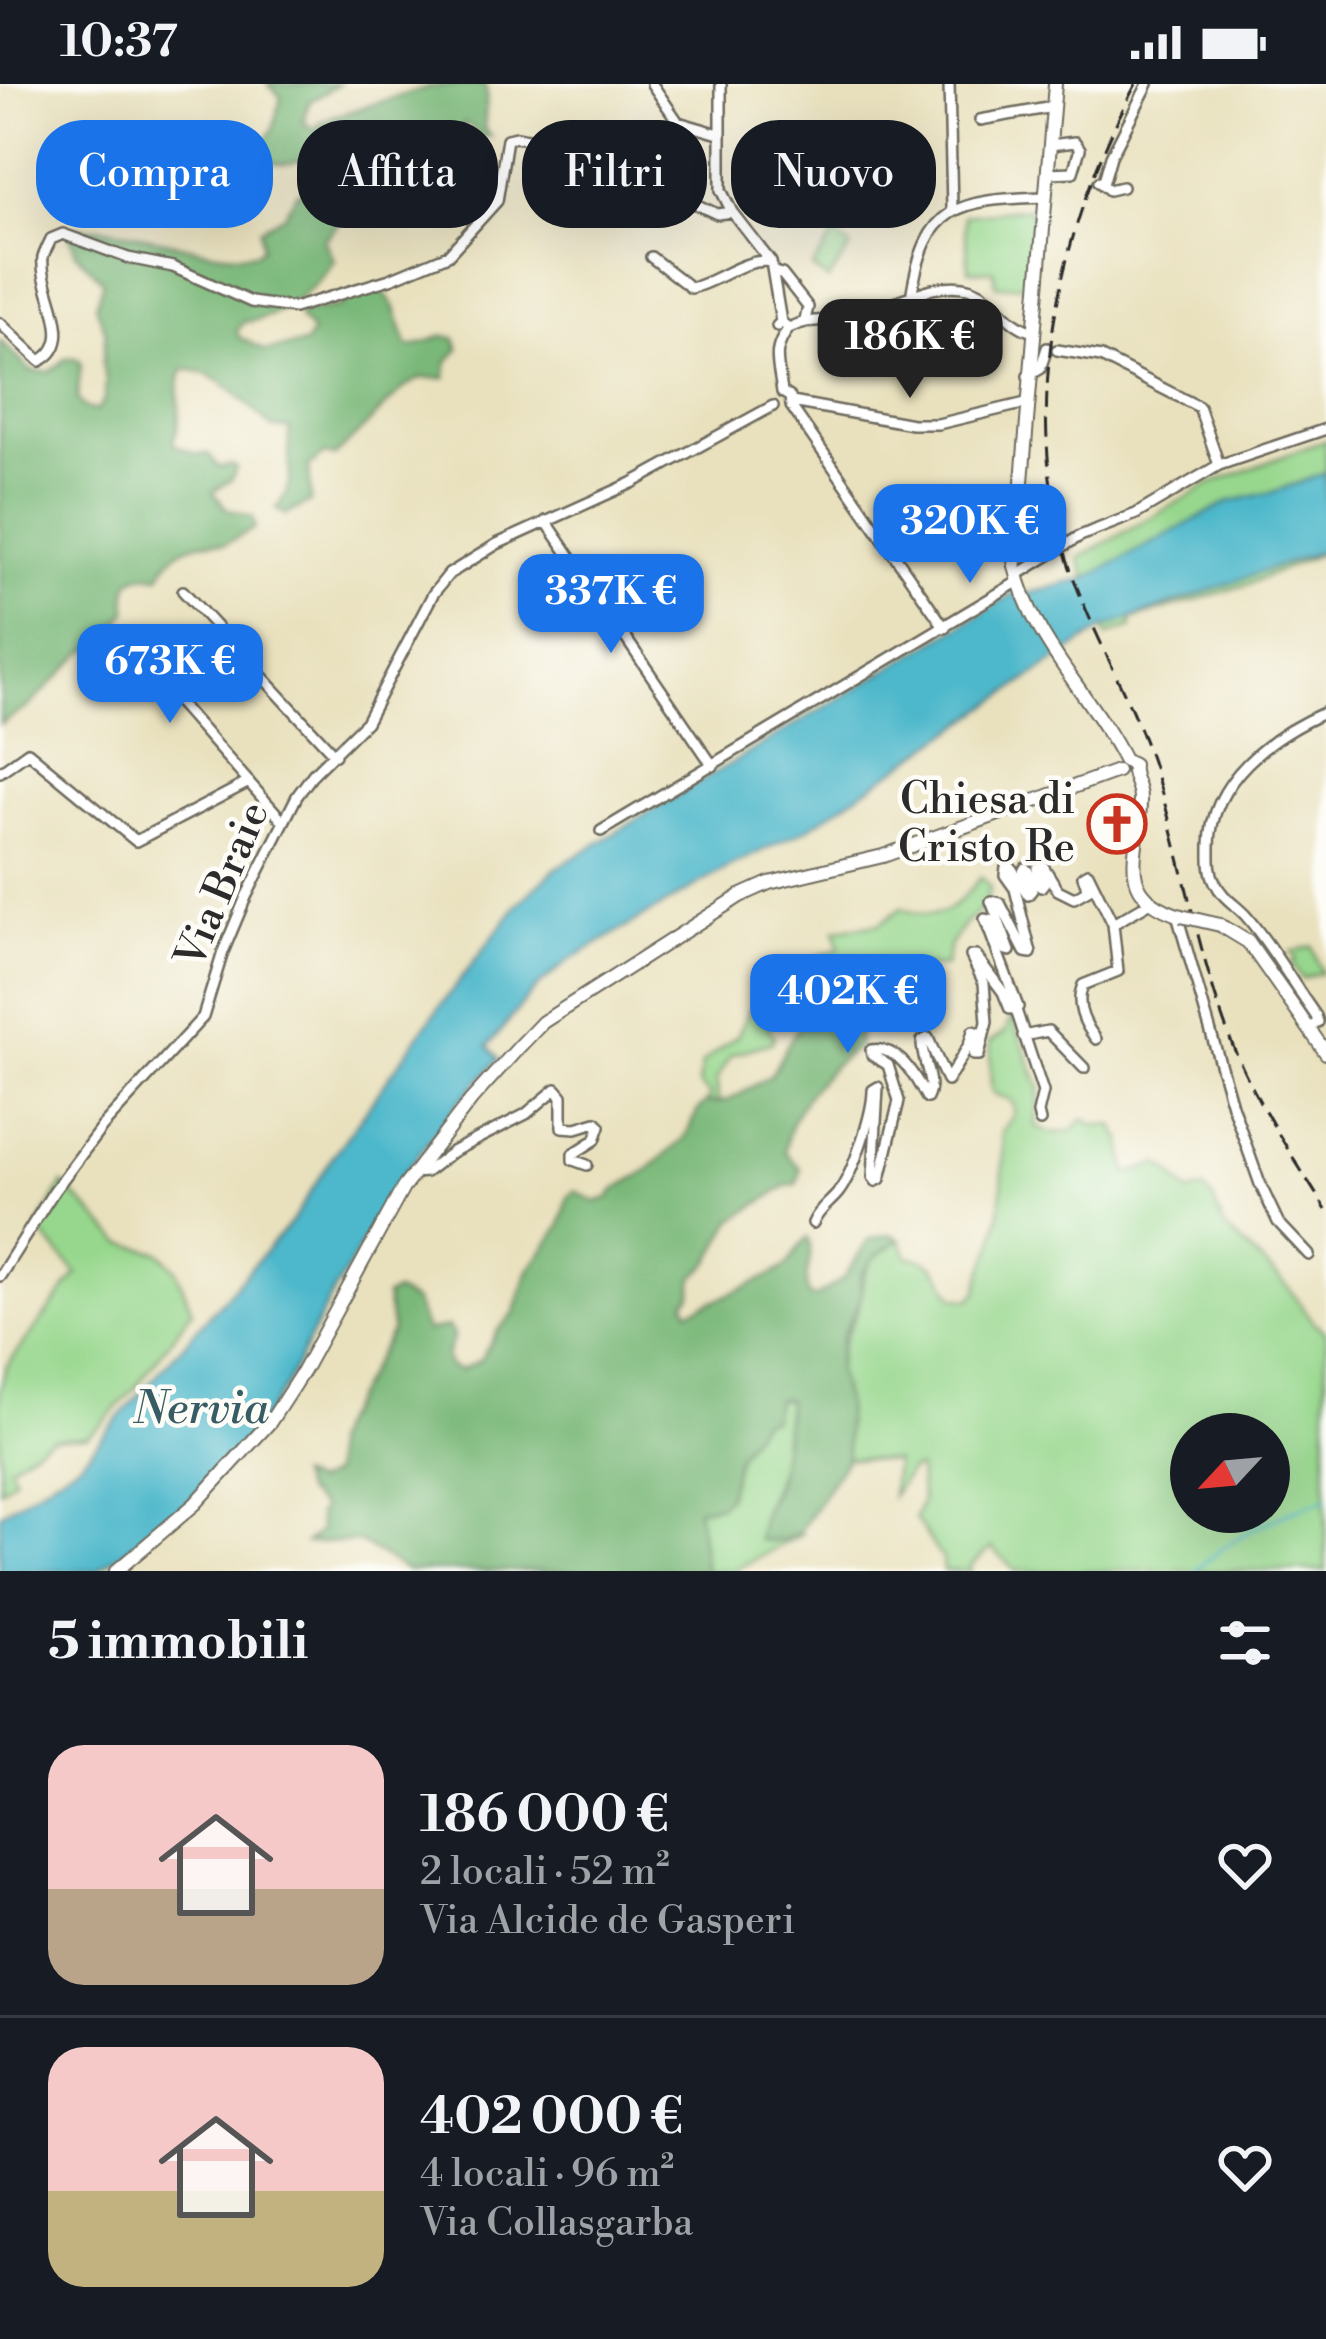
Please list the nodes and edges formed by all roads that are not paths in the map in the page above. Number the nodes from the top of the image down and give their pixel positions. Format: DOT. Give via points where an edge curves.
graph roads {
  1 [pos="652,84"];
  2 [pos="721,84"];
  3 [pos="949,84"];
  4 [pos="1055,84"];
  5 [pos="1148,84"];
  6 [pos="1053,107"];
  7 [pos="980,120"];
  8 [pos="719,134"];
  9 [pos="1050,145"];
  10 [pos="1073,172"];
  11 [pos="1047,173"];
  12 [pos="1086,175"];
  13 [pos="1122,187"];
  14 [pos="1044,197"];
  15 [pos="731,208"];
  16 [pos="952,208"];
  17 [pos="731,212"];
  18 [pos="744,228"];
  19 [pos="651,257"];
  20 [pos="772,267"];
  21 [pos="911,298"];
  22 [pos="805,320"];
  23 [pos="0,323"];
  24 [pos="784,328"];
  25 [pos="1033,332"];
  26 [pos="1028,376"];
  27 [pos="782,392"];
  28 [pos="1026,403"];
  29 [pos="792,404"];
  30 [pos="773,406"];
  31 [pos="1326,429"];
  32 [pos="1219,465"];
  33 [pos="546,521"];
  34 [pos="1018,580"];
  35 [pos="183,591"];
  36 [pos="945,628"];
  37 [pos="126,643"];
  38 [pos="1326,712"];
  39 [pos="335,754"];
  40 [pos="713,766"];
  41 [pos="1122,768"];
  42 [pos="0,772"];
  43 [pos="249,782"];
  44 [pos="284,821"];
  45 [pos="601,831"];
  46 [pos="1151,902"];
  47 [pos="1179,915"];
  48 [pos="1113,924"];
  49 [pos="1016,1010"];
  50 [pos="1310,1028"];
  51 [pos="1024,1036"];
  52 [pos="1096,1039"];
  53 [pos="1326,1053"];
  54 [pos="1084,1068"];
  55 [pos="1040,1121"];
  56 [pos="587,1165"];
  57 [pos="415,1173"];
  58 [pos="813,1223"];
  59 [pos="1309,1255"];
  60 [pos="0,1276"];
  61 [pos="123,1569"];
  1 -- 8 [label="street" via="678,122"];
  2 -- 8 [label="street"];
  3 -- 16 [label="street"];
  4 -- 6 [label="main road"];
  5 -- 13 [label="street" via="1101,183"];
  6 -- 7 [label="street"];
  6 -- 9 [label="main road"];
  8 -- 15 [label="street" via="721,190"];
  9 -- 10 [label="street" via="1079,144"];
  9 -- 11 [label="main road"];
  10 -- 11 [label="street"];
  10 -- 12 [label="street"];
  11 -- 14 [label="main road"];
  14 -- 16 [label="street"];
  14 -- 25 [label="main road"];
  16 -- 21 [label="street" via="926,244"];
  17 -- 23 [label="street" via="717,214 573,147 516,137 507,140 496,201 473,231 448,255 390,279 294,308 251,302 173,267 63,234 43,256 57,324 50,356 40,361"];
  18 -- 20 [label="street"];
  19 -- 20 [label="street" via="691,288 755,260"];
  20 -- 22 [label="street" via="808,307"];
  20 -- 24 [label="street"];
  21 -- 22 [label="street" via="846,319"];
  21 -- 25 [label="street" via="968,288"];
  22 -- 24 [label="street"];
  24 -- 27 [label="street" via="775,356"];
  25 -- 26 [label="main road"];
  26 -- 28 [label="main road"];
  26 -- 32 [label="street" via="1052,349 1101,357 1199,407"];
  27 -- 29 [label="street"];
  27 -- 30 [label="street"];
  28 -- 29 [label="street" via="938,424"];
  28 -- 34 [label="main road"];
  29 -- 30 [label="street" via="782,412"];
  29 -- 36 [label="street"];
  30 -- 33 [label="street, Via Braie"];
  31 -- 32 [label="street"];
  32 -- 34 [label="street" via="1080,536"];
  33 -- 39 [label="street, Via Braie" via="449,574 366,722"];
  33 -- 40 [label="street"];
  34 -- 36 [label="street"];
  34 -- 41 [label="main road"];
  35 -- 39 [label="street"];
  36 -- 40 [label="street"];
  37 -- 43 [label="street"];
  38 -- 50 [label="street" via="1280,736 1228,785 1211,833 1213,879 1316,1016"];
  39 -- 44 [label="street, Via Braie"];
  40 -- 45 [label="street"];
  41 -- 46 [label="main road" via="1140,796 1132,869"];
  41 -- 57 [label="main road" via="911,846 740,896 530,1035"];
  42 -- 43 [label="street" via="28,752 136,841"];
  43 -- 44 [label="street"];
  44 -- 60 [label="street, Via Braie" via="202,1017 102,1127"];
  46 -- 47 [label="main road"];
  46 -- 48 [label="street"];
  47 -- 50 [label="main road, bridge" via="1248,942"];
  47 -- 59 [label="street" via="1260,1184 1278,1222"];
  48 -- 49 [label="street" via="1088,873 1088,890 1074,898 1043,866 1042,887 1024,868 1028,895 1006,868 1031,953 1000,902 992,901 1010,952 985,919"];
  48 -- 52 [label="street" via="1118,971 1080,992"];
  49 -- 51 [label="street"];
  49 -- 58 [label="street" via="973,955 987,1022 979,1055 974,1029 947,1081 929,1039 922,1040 926,1098 911,1069 886,1050 871,1050 888,1065 899,1101 881,1178 873,1177 878,1087 845,1180"];
  50 -- 53 [label="main road"];
  51 -- 54 [label="street" via="1048,1031"];
  51 -- 55 [label="street" via="1043,1092"];
  56 -- 57 [label="street" via="574,1154 600,1126 562,1127 556,1089 526,1114"];
  57 -- 61 [label="main road" via="270,1422"];
}
